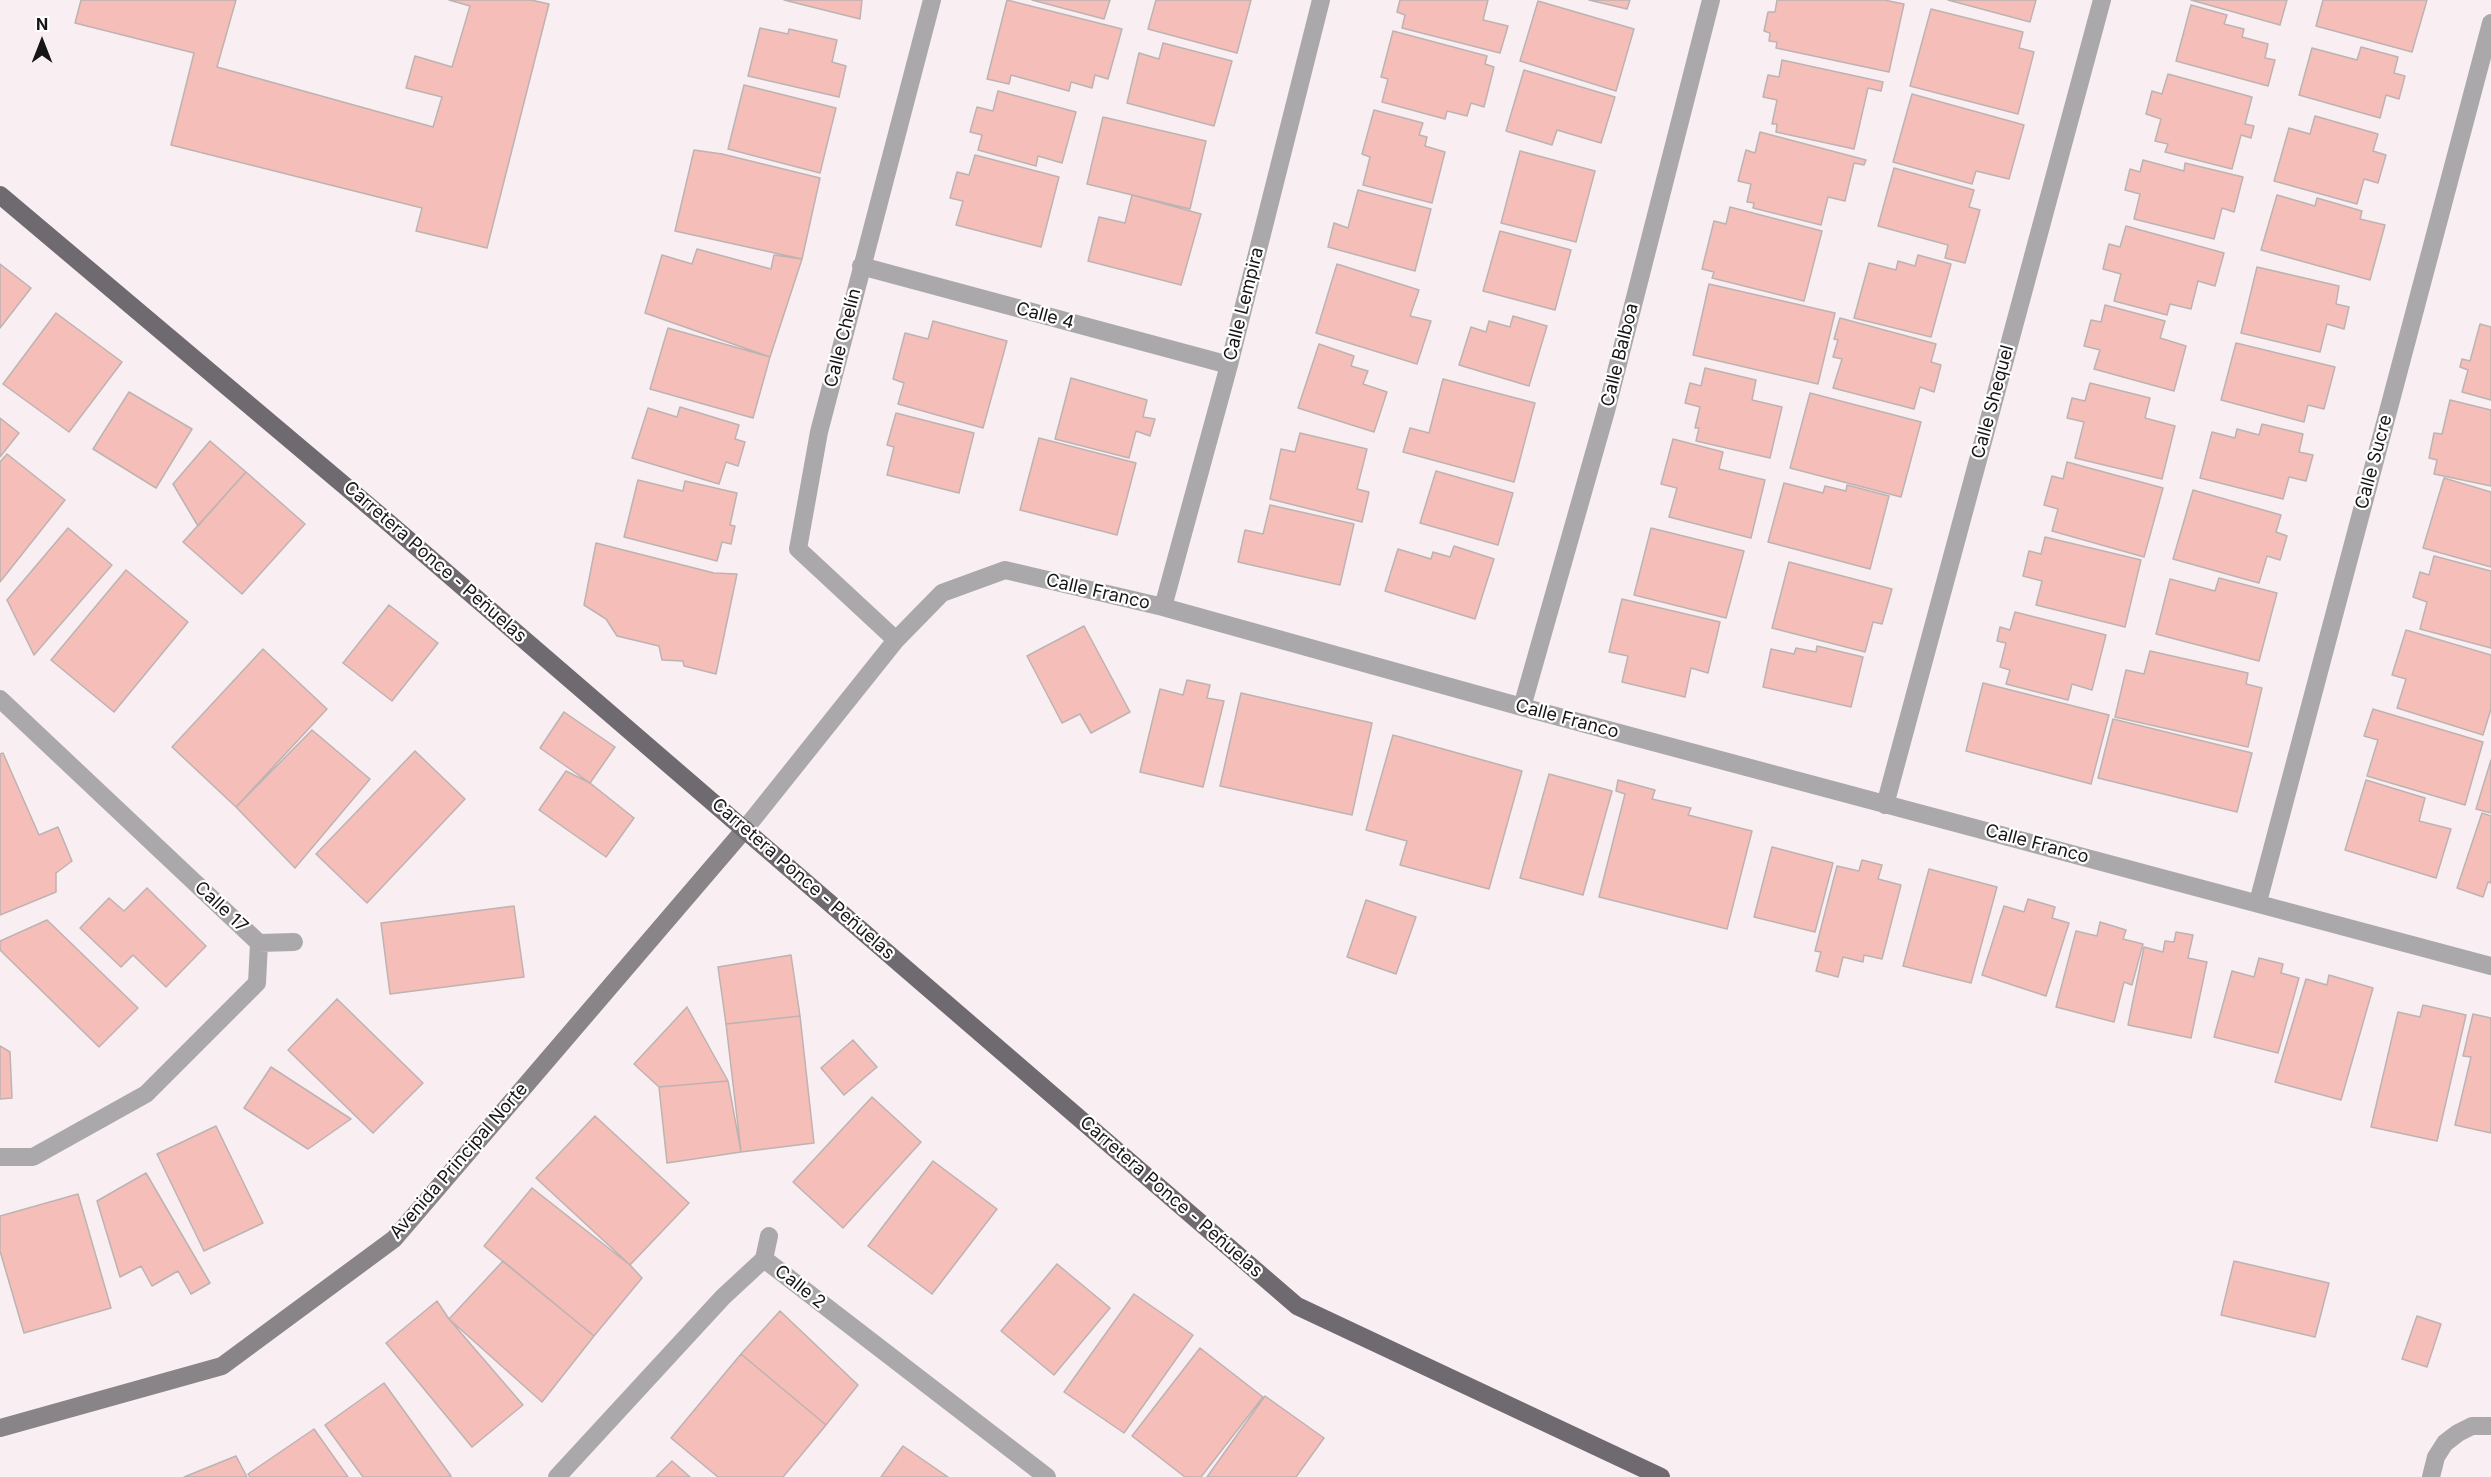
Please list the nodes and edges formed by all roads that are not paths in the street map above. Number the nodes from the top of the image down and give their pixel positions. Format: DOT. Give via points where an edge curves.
graph roads {
  1 [pos="932,0"];
  2 [pos="1321,0"];
  3 [pos="1712,0"];
  4 [pos="2102,0"];
  5 [pos="2491,23"];
  6 [pos="0,195"];
  7 [pos="861,266"];
  8 [pos="1229,365"];
  9 [pos="1163,607"];
  10 [pos="896,640"];
  11 [pos="0,699"];
  12 [pos="1522,707"];
  13 [pos="1885,805"];
  14 [pos="745,829"];
  15 [pos="2258,902"];
  16 [pos="294,942"];
  17 [pos="259,943"];
  18 [pos="2491,966"];
  19 [pos="0,1157"];
  20 [pos="769,1236"];
  21 [pos="764,1259"];
  22 [pos="2491,1426"];
  23 [pos="0,1428"];
  24 [pos="557,1477"];
  25 [pos="1047,1477"];
  26 [pos="1661,1477"];
  27 [pos="2431,1477"];
  1 -- 7 [label="street, Calle Chelín"];
  2 -- 8 [label="street, Calle Lempira"];
  3 -- 12 [label="street, Calle Balboa" via="1606,411"];
  4 -- 13 [label="street, Calle Shequel"];
  5 -- 15 [label="street, Calle Sucre"];
  6 -- 14 [label="main road, Carretera Ponce - Peñuelas"];
  7 -- 8 [label="street, Calle 4"];
  7 -- 10 [label="street, Calle Chelín" via="819,432 798,549"];
  8 -- 9 [label="street, Calle Lempira"];
  9 -- 10 [label="street, Calle Franco" via="1005,570 942,593"];
  9 -- 12 [label="street, Calle Franco"];
  10 -- 14 [label="street, Calle Franco"];
  11 -- 17 [label="street, Calle 17"];
  12 -- 13 [label="street, Calle Franco"];
  13 -- 15 [label="street, Calle Franco"];
  14 -- 23 [label="street, Avenida Principal Norte" via="394,1239 222,1366"];
  14 -- 26 [label="main road, Carretera Ponce - Peñuelas" via="1297,1306"];
  15 -- 18 [label="street, Calle Franco"];
  16 -- 17 [label="street"];
  17 -- 19 [label="street, Calle 17" via="257,983 146,1094 33,1157"];
  20 -- 21 [label="street"];
  21 -- 24 [label="street, Calle 2" via="723,1296"];
  21 -- 25 [label="street, Calle 2"];
  22 -- 27 [label="street" via="2472,1426 2445,1443"];
}
